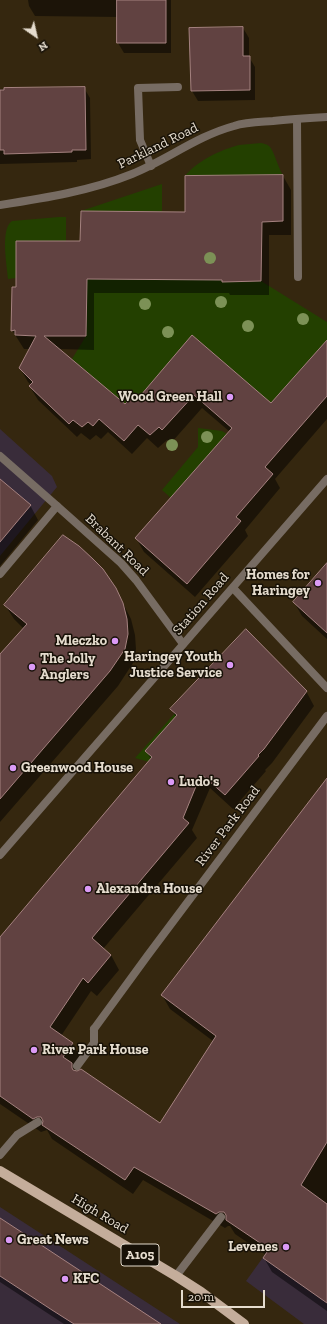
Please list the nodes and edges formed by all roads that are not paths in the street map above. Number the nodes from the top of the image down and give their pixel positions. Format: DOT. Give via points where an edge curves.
graph roads {
  1 [pos="178,87"];
  2 [pos="327,117"];
  3 [pos="297,119"];
  4 [pos="151,166"];
  5 [pos="0,205"];
  6 [pos="298,277"];
  7 [pos="0,456"];
  8 [pos="327,479"];
  9 [pos="57,506"];
  10 [pos="0,574"];
  11 [pos="233,588"];
  12 [pos="183,644"];
  13 [pos="327,688"];
  14 [pos="327,716"];
  15 [pos="0,855"];
  16 [pos="77,1066"];
  17 [pos="38,1122"];
  18 [pos="0,1155"];
  19 [pos="0,1171"];
  20 [pos="221,1217"];
  21 [pos="176,1276"];
  22 [pos="244,1324"];
  1 -- 4 [label="street" via="138,88 140,140"];
  2 -- 3 [label="street, Parkland Road"];
  3 -- 4 [label="street, Parkland Road" via="235,125 218,131"];
  3 -- 6 [label="street"];
  4 -- 5 [label="street, Parkland Road" via="76,191"];
  7 -- 9 [label="street, Brabant Road"];
  8 -- 11 [label="street, Station Road"];
  9 -- 10 [label="street"];
  9 -- 12 [label="street, Brabant Road" via="121,563"];
  11 -- 12 [label="street, Station Road"];
  11 -- 13 [label="street"];
  12 -- 15 [label="street, Station Road"];
  14 -- 16 [label="street, River Park Road" via="94,1029 94,1043"];
  17 -- 18 [label="street" via="17,1136"];
  19 -- 21 [label="main road, High Road / A105"];
  20 -- 21 [label="street"];
  21 -- 22 [label="main road, High Road / A105"];
}
